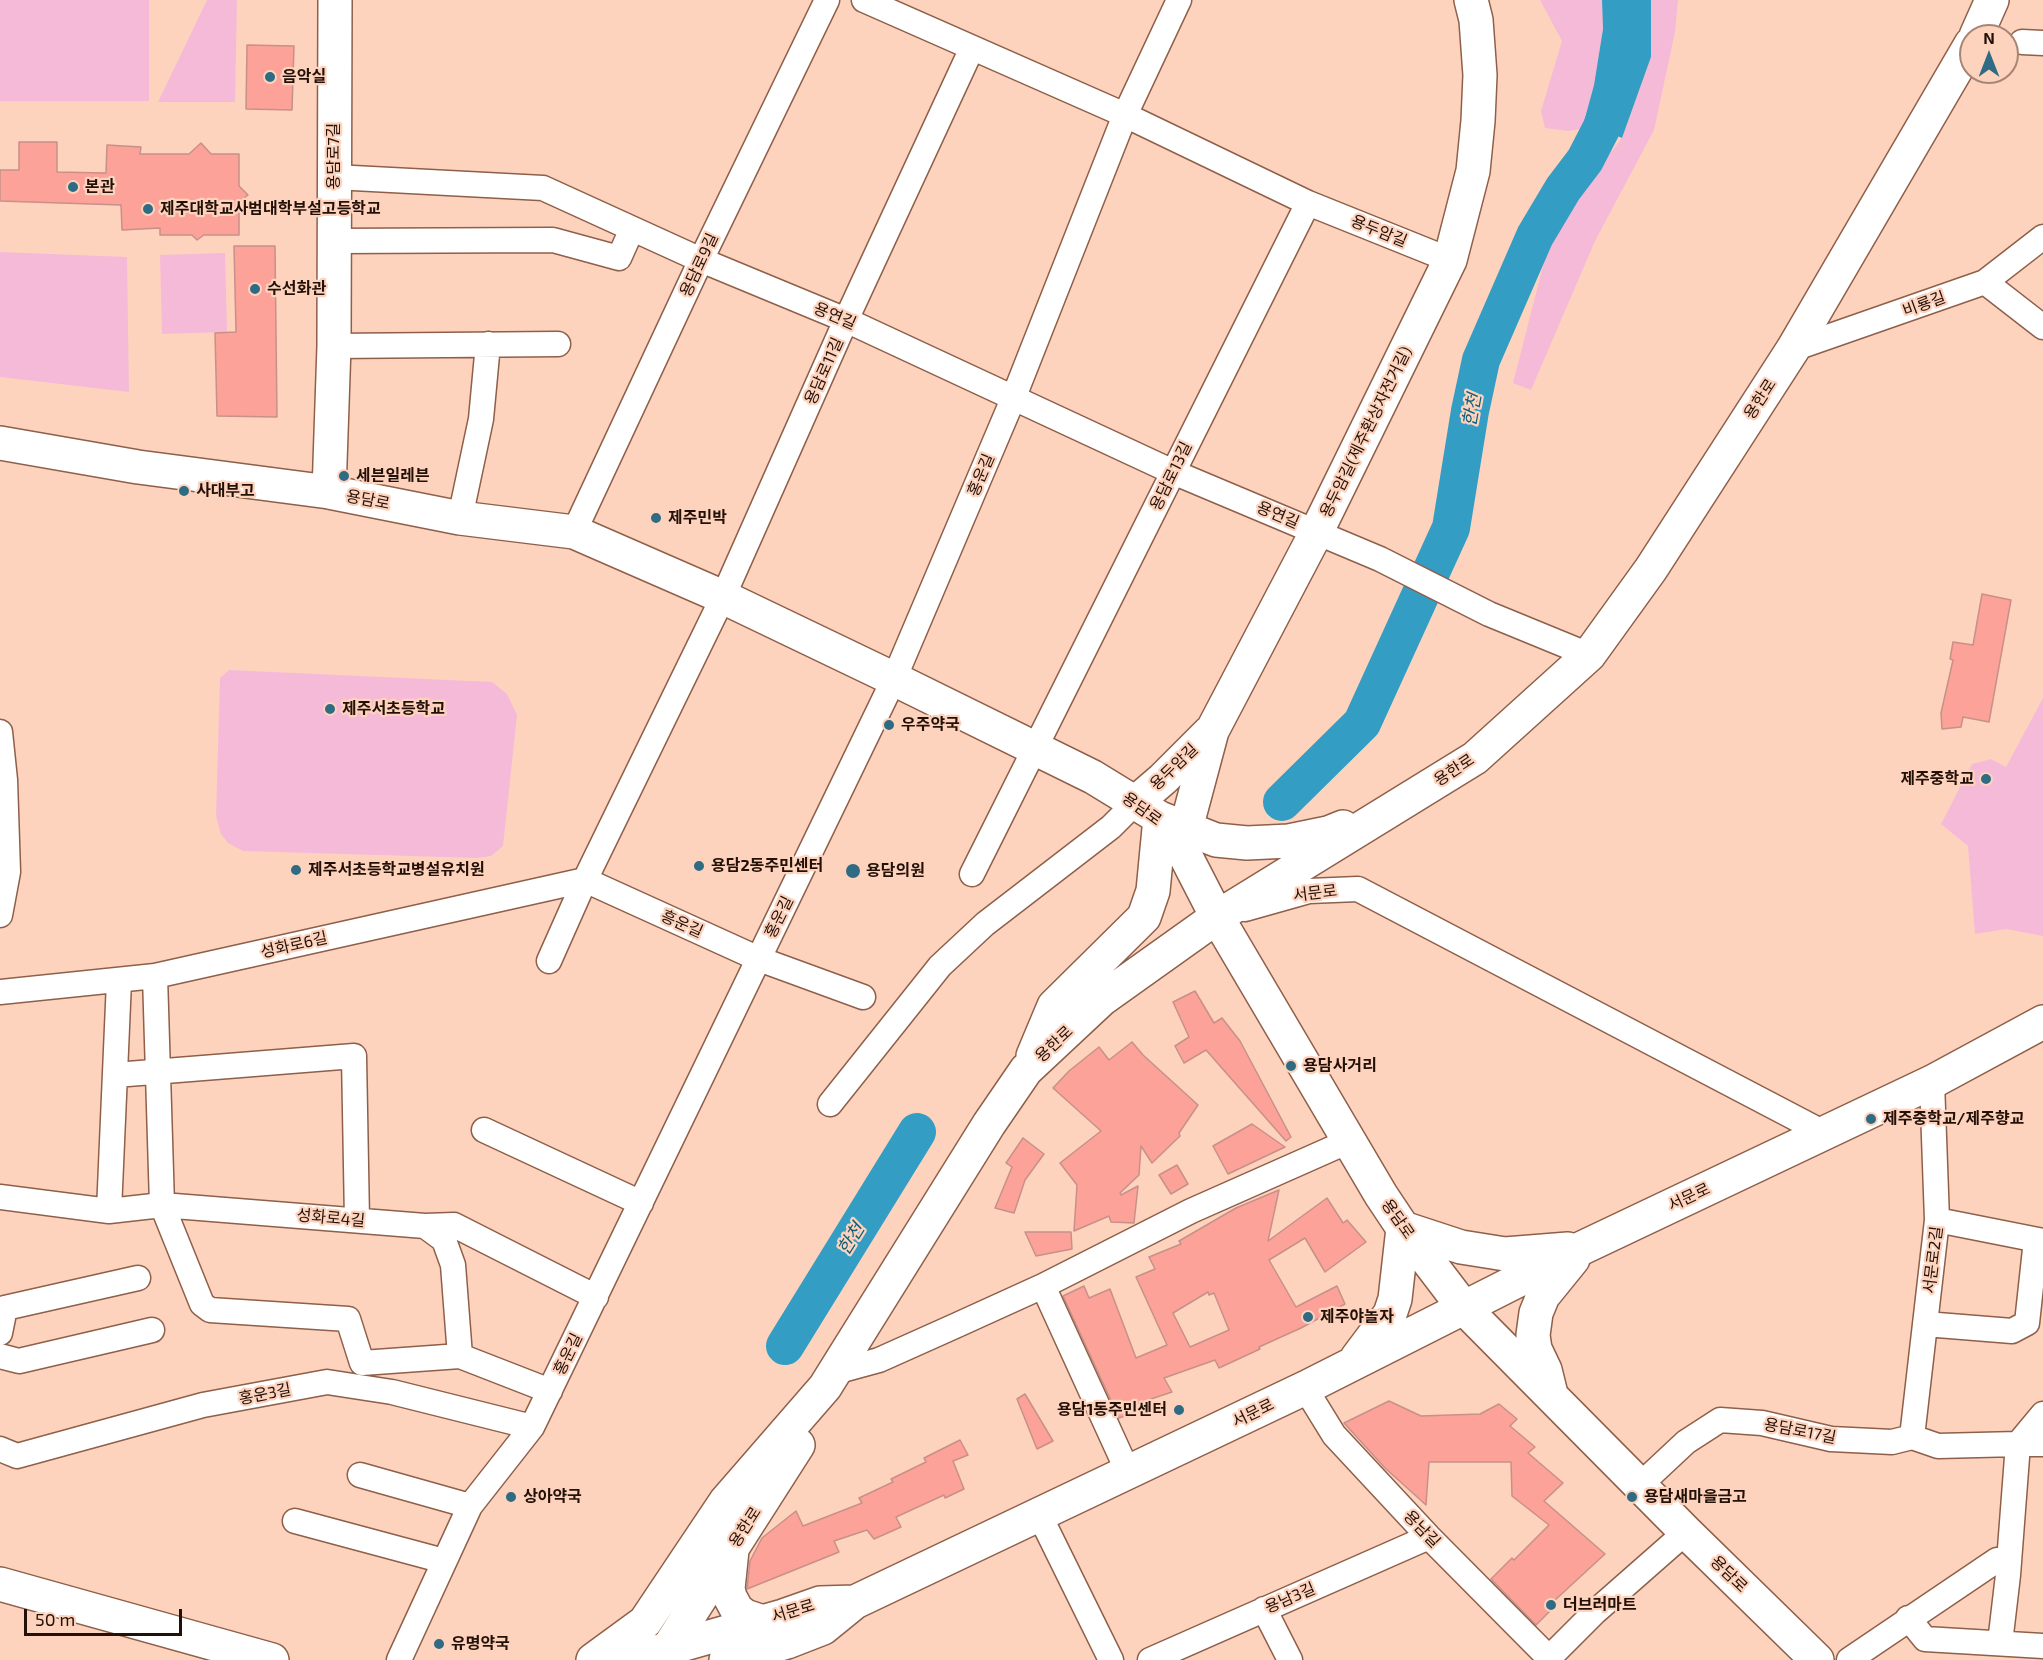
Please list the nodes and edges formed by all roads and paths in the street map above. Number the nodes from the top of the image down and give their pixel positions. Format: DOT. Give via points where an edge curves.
graph roads {
  1 [pos="335,0"];
  2 [pos="827,0"];
  3 [pos="864,0"];
  4 [pos="1179,0"];
  5 [pos="1471,0"];
  6 [pos="1992,0"];
  7 [pos="1981,24"];
  8 [pos="972,48"];
  9 [pos="1959,65"];
  10 [pos="1125,116"];
  11 [pos="334,177"];
  12 [pos="1308,203"];
  13 [pos="632,229"];
  14 [pos="2043,237"];
  15 [pos="335,241"];
  16 [pos="702,260"];
  17 [pos="1450,260"];
  18 [pos="1985,282"];
  19 [pos="846,320"];
  20 [pos="2043,327"];
  21 [pos="488,344"];
  22 [pos="558,345"];
  23 [pos="334,346"];
  24 [pos="1793,349"];
  25 [pos="1013,399"];
  26 [pos="0,443"];
  27 [pos="1173,472"];
  28 [pos="329,492"];
  29 [pos="460,518"];
  30 [pos="1317,531"];
  31 [pos="574,532"];
  32 [pos="723,597"];
  33 [pos="1589,655"];
  34 [pos="894,679"];
  35 [pos="1212,731"];
  36 [pos="0,732"];
  37 [pos="1035,750"];
  38 [pos="3,780"];
  39 [pos="1398,805"];
  40 [pos="1166,824"];
  41 [pos="972,874"];
  42 [pos="585,880"];
  43 [pos="0,915"];
  44 [pos="1217,917"];
  45 [pos="759,959"];
  46 [pos="549,961"];
  47 [pos="155,976"];
  48 [pos="119,981"];
  49 [pos="0,992"];
  50 [pos="863,997"];
  51 [pos="2043,1023"];
  52 [pos="1028,1069"];
  53 [pos="158,1070"];
  54 [pos="115,1074"];
  55 [pos="1932,1082"];
  56 [pos="830,1104"];
  57 [pos="484,1130"];
  58 [pos="1824,1133"];
  59 [pos="1349,1141"];
  60 [pos="0,1197"];
  61 [pos="641,1203"];
  62 [pos="162,1205"];
  63 [pos="109,1211"];
  64 [pos="357,1220"];
  65 [pos="1937,1220"];
  66 [pos="425,1226"];
  67 [pos="1403,1228"];
  68 [pos="2040,1240"];
  69 [pos="1582,1248"];
  70 [pos="138,1278"];
  71 [pos="1043,1286"];
  72 [pos="596,1297"];
  73 [pos="1464,1308"];
  74 [pos="1925,1324"];
  75 [pos="152,1330"];
  76 [pos="0,1333"];
  77 [pos="0,1356"];
  78 [pos="460,1356"];
  79 [pos="1353,1364"];
  80 [pos="830,1379"];
  81 [pos="1305,1388"];
  82 [pos="550,1391"];
  83 [pos="1552,1397"];
  84 [pos="2043,1414"];
  85 [pos="532,1427"];
  86 [pos="1912,1437"];
  87 [pos="2018,1444"];
  88 [pos="2043,1444"];
  89 [pos="0,1449"];
  90 [pos="759,1465"];
  91 [pos="1128,1473"];
  92 [pos="360,1475"];
  93 [pos="1640,1485"];
  94 [pos="470,1506"];
  95 [pos="1039,1514"];
  96 [pos="295,1521"];
  97 [pos="1686,1532"];
  98 [pos="1429,1537"];
  99 [pos="730,1550"];
  100 [pos="2009,1559"];
  101 [pos="444,1561"];
  102 [pos="0,1584"];
  103 [pos="855,1602"];
  104 [pos="1264,1609"];
  105 [pos="1908,1618"];
  106 [pos="760,1621"];
  107 [pos="2000,1643"];
  108 [pos="2043,1646"];
  109 [pos="661,1655"];
  110 [pos="1550,1659"];
  111 [pos="272,1660"];
  112 [pos="399,1660"];
  113 [pos="593,1660"];
  114 [pos="628,1660"];
  115 [pos="726,1660"];
  116 [pos="1111,1660"];
  117 [pos="1150,1660"];
  118 [pos="1290,1660"];
  119 [pos="1817,1660"];
  120 [pos="1849,1660"];
  1 -- 11 [label="main road, 용담로7길"];
  2 -- 16 [label="street, 용담로9길"];
  3 -- 8 [label="street"];
  4 -- 10 [label="street, 홍운길"];
  5 -- 17 [label="main road, 용두암길(제주환상자전거길)" via="1480,75 1478,121 1473,171"];
  6 -- 7 [label="main road"];
  8 -- 10 [label="street"];
  8 -- 19 [label="street, 용담로11길"];
  9 -- 24 [label="main road, 용한로"];
  10 -- 12 [label="street"];
  10 -- 25 [label="street, 홍운길"];
  11 -- 13 [label="street, 용연길" via="543,188"];
  11 -- 15 [label="main road, 용담로7길"];
  12 -- 17 [label="street, 용두암길"];
  12 -- 27 [label="street, 용담로13길"];
  13 -- 15 [label="street" via="619,258 554,240"];
  13 -- 16 [label="street, 용연길"];
  14 -- 18 [label="street, 비룡길"];
  15 -- 23 [label="main road, 용담로7길"];
  16 -- 19 [label="street, 용연길"];
  16 -- 31 [label="street, 용담로9길"];
  17 -- 30 [label="main road, 용두암길(제주환상자전거길)"];
  18 -- 20 [label="street"];
  18 -- 24 [label="street, 비룡길"];
  19 -- 25 [label="street, 용연길"];
  19 -- 32 [label="street, 용담로11길"];
  21 -- 22 [label="street"];
  21 -- 23 [label="street"];
  21 -- 29 [label="street" via="481,418"];
  23 -- 28 [label="main road, 용담로7길"];
  24 -- 33 [label="main road, 용한로" via="1651,569"];
  25 -- 27 [label="street, 용연길"];
  25 -- 34 [label="street, 홍운길"];
  26 -- 28 [label="main road, 용담로" via="138,467"];
  27 -- 30 [label="street, 용연길"];
  27 -- 37 [label="street, 용담로13길"];
  28 -- 29 [label="main road, 용담로"];
  29 -- 31 [label="main road, 용담로"];
  30 -- 33 [label="street, 용연길" via="1489,614"];
  30 -- 35 [label="main road, 용두암길(제주환상자전거길)"];
  31 -- 32 [label="main road, 용담로"];
  32 -- 34 [label="main road, 용담로"];
  32 -- 42 [label="street"];
  33 -- 39 [label="main road, 용한로" via="1475,758"];
  34 -- 37 [label="main road, 용담로"];
  34 -- 45 [label="street, 홍운길"];
  35 -- 40 [label="main road, 용두암길(제주환상자전거길)"];
  35 -- 40 [label="main road, 용두암길" via="1163,779"];
  36 -- 38 [label="street"];
  37 -- 40 [label="main road, 용담로" via="1093,777"];
  37 -- 41 [label="street"];
  38 -- 43 [label="street" via="8,872"];
  39 -- 40 [label="main road" via="1329,833 1289,841 1216,840"];
  39 -- 44 [label="main road, 용한로"];
  40 -- 44 [label="main road, 용담로"];
  40 -- 52 [label="main road, 용두암길(제주환상자전거길)" via="1144,917 1054,1006"];
  40 -- 56 [label="street" via="1112,827 985,924 940,966"];
  42 -- 45 [label="street, 흥운길"];
  42 -- 46 [label="street"];
  42 -- 47 [label="street, 성화로6길"];
  44 -- 52 [label="main road, 용한로" via="1102,999"];
  44 -- 58 [label="street, 서문로" via="1309,891 1358,889"];
  44 -- 59 [label="main road, 용담로"];
  45 -- 50 [label="street, 흥운길"];
  45 -- 61 [label="street, 홍운길"];
  47 -- 48 [label="street, 성화로6길"];
  47 -- 53 [label="street"];
  48 -- 49 [label="street, 성화로6길"];
  48 -- 54 [label="street"];
  51 -- 55 [label="main road, 서문로"];
  52 -- 80 [label="main road, 용한로" via="989,1124"];
  53 -- 54 [label="street"];
  53 -- 62 [label="street"];
  53 -- 64 [label="street" via="354,1056"];
  54 -- 63 [label="street"];
  55 -- 58 [label="main road, 서문로"];
  55 -- 65 [label="street, 서문로2길"];
  57 -- 61 [label="street"];
  58 -- 69 [label="main road, 서문로"];
  59 -- 67 [label="main road, 용담로"];
  59 -- 71 [label="street" via="1191,1211"];
  60 -- 63 [label="street, 성화로4길"];
  61 -- 72 [label="street, 홍운길"];
  62 -- 63 [label="street, 성화로4길"];
  62 -- 64 [label="street, 성화로4길"];
  62 -- 78 [label="street" via="202,1304 210,1310 348,1318 362,1363"];
  64 -- 66 [label="street, 성화로4길"];
  65 -- 68 [label="street"];
  65 -- 74 [label="street, 서문로2길"];
  66 -- 72 [label="street, 성화로4길" via="454,1225"];
  66 -- 78 [label="street" via="444,1240 453,1265"];
  67 -- 69 [label="main road" via="1461,1247 1505,1254"];
  67 -- 73 [label="main road, 용담로"];
  67 -- 79 [label="main road" via="1399,1283 1393,1306"];
  68 -- 74 [label="street" via="2027,1323 2022,1327 2012,1331"];
  69 -- 73 [label="main road, 서문로"];
  69 -- 83 [label="main road" via="1543,1296 1536,1313 1535,1349"];
  70 -- 76 [label="street" via="5,1308"];
  71 -- 80 [label="street"];
  71 -- 91 [label="street"];
  72 -- 82 [label="street, 홍운길"];
  73 -- 79 [label="main road, 서문로"];
  73 -- 83 [label="main road, 용담로"];
  74 -- 86 [label="street, 서문로2길"];
  75 -- 77 [label="street" via="19,1361"];
  78 -- 82 [label="street"];
  79 -- 81 [label="main road, 서문로"];
  80 -- 90 [label="main road, 용한로"];
  80 -- 99 [label="main road, 용한로" via="796,1448"];
  81 -- 91 [label="main road, 서문로"];
  81 -- 98 [label="street, 용남길" via="1334,1436"];
  82 -- 85 [label="street, 홍운길"];
  83 -- 93 [label="main road, 용담로"];
  84 -- 87 [label="street"];
  85 -- 89 [label="street, 홍운3길" via="392,1392 327,1382 203,1405 17,1456"];
  85 -- 94 [label="street, 홍운길"];
  86 -- 87 [label="street, 용담로17길" via="1938,1446"];
  86 -- 93 [label="street, 용담로17길" via="1892,1442 1831,1439 1762,1423 1719,1420 1686,1442"];
  87 -- 88 [label="street, 용담로17길"];
  87 -- 100 [label="street"];
  90 -- 99 [label="main road" via="713,1558 720,1559"];
  90 -- 113 [label="main road, 용한로" via="726,1501 645,1622"];
  91 -- 95 [label="main road, 서문로"];
  92 -- 94 [label="street"];
  93 -- 97 [label="main road, 용담로"];
  94 -- 101 [label="street, 홍운길"];
  95 -- 103 [label="main road, 서문로"];
  95 -- 116 [label="street"];
  96 -- 101 [label="street"];
  97 -- 110 [label="street" via="1595,1612"];
  97 -- 119 [label="main road, 용담로"];
  98 -- 104 [label="street, 용남3길"];
  98 -- 110 [label="street, 용남길"];
  99 -- 106 [label="main road" via="730,1597 737,1610"];
  99 -- 109 [label="main road, 용한로"];
  100 -- 105 [label="street" via="1997,1560"];
  100 -- 107 [label="street"];
  101 -- 112 [label="street, 홍운길"];
  102 -- 111 [label="main road"];
  103 -- 106 [label="main road, 서문로" via="820,1603"];
  103 -- 115 [label="main road" via="824,1628"];
  104 -- 117 [label="street, 용남3길"];
  104 -- 118 [label="street"];
  105 -- 107 [label="street" via="1925,1639"];
  105 -- 120 [label="street"];
  106 -- 109 [label="main road, 서문로"];
  107 -- 108 [label="street"];
  109 -- 114 [label="main road, 서문로"];
}
